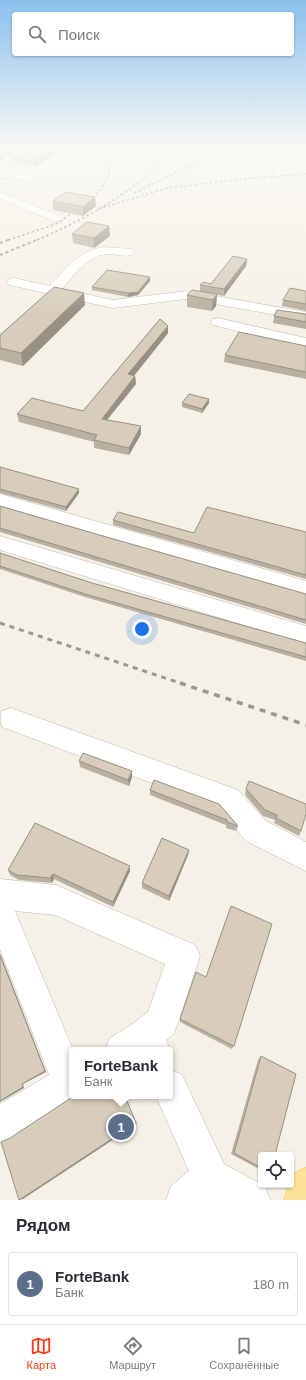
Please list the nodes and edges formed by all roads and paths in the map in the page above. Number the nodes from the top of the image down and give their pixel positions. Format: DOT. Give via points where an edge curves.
graph roads {
  1 [pos="22,204"];
  2 [pos="58,219"];
  3 [pos="128,252"];
  4 [pos="14,282"];
  5 [pos="54,290"];
  6 [pos="306,316"];
  7 [pos="218,322"];
  8 [pos="306,343"];
  9 [pos="0,501"];
  10 [pos="0,543"];
  11 [pos="306,589"];
  12 [pos="306,635"];
  13 [pos="11,719"];
  14 [pos="306,858"];
  15 [pos="0,894"];
  16 [pos="0,910"];
  17 [pos="140,1045"];
  18 [pos="69,1079"];
  19 [pos="69,1082"];
  20 [pos="172,1099"];
  21 [pos="0,1125"];
  22 [pos="306,1187"];
  23 [pos="192,1194"];
  24 [pos="251,1200"];
  25 [pos="302,1200"];
  1 -- 2 [label="street"];
  3 -- 5 [label="street" via="103,251 87,255"];
  4 -- 5 [label="street"];
  5 -- 6 [label="street" via="113,304 186,295"];
  7 -- 8 [label="street"];
  9 -- 11 [label="street"];
  10 -- 12 [label="street"];
  13 -- 14 [label="street" via="228,800 256,831"];
  15 -- 17 [label="street" via="56,900 184,956 161,1024"];
  16 -- 18 [label="street"];
  19 -- 21 [label="street"];
  20 -- 23 [label="street"];
  22 -- 25 [label="main road"];
  23 -- 24 [label="street"];
}
